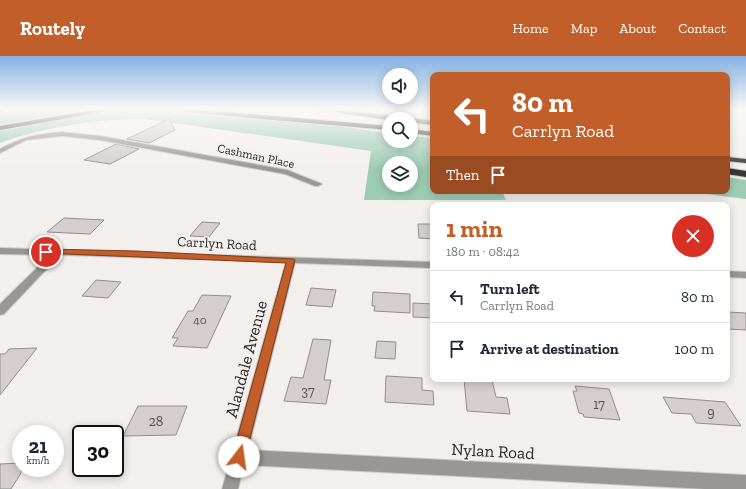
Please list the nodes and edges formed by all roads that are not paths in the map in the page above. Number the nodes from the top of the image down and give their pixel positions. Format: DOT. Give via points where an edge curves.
graph roads {
  1 [pos="418,132"];
  2 [pos="430,134"];
  3 [pos="0,151"];
  4 [pos="730,158"];
  5 [pos="746,161"];
  6 [pos="730,172"];
  7 [pos="746,174"];
  8 [pos="318,184"];
  9 [pos="0,251"];
  10 [pos="58,252"];
  11 [pos="291,260"];
  12 [pos="430,265"];
  13 [pos="730,274"];
  14 [pos="746,275"];
  15 [pos="0,311"];
  16 [pos="239,457"];
  17 [pos="746,483"];
  18 [pos="230,489"];
  1 -- 2 [label="highway"];
  3 -- 8 [label="street, Cashman Place" via="24,140 46,135 100,138 287,172"];
  4 -- 5 [label="highway"];
  6 -- 7 [label="highway"];
  9 -- 10 [label="street, Carrlyn Road"];
  10 -- 11 [label="street, Carrlyn Road"];
  10 -- 15 [label="street"];
  11 -- 12 [label="street, Carrlyn Road"];
  11 -- 16 [label="street, Alandale Avenue"];
  13 -- 14 [label="street"];
  16 -- 17 [label="street, Nylan Road"];
  16 -- 18 [label="street, Alandale Avenue"];
}
